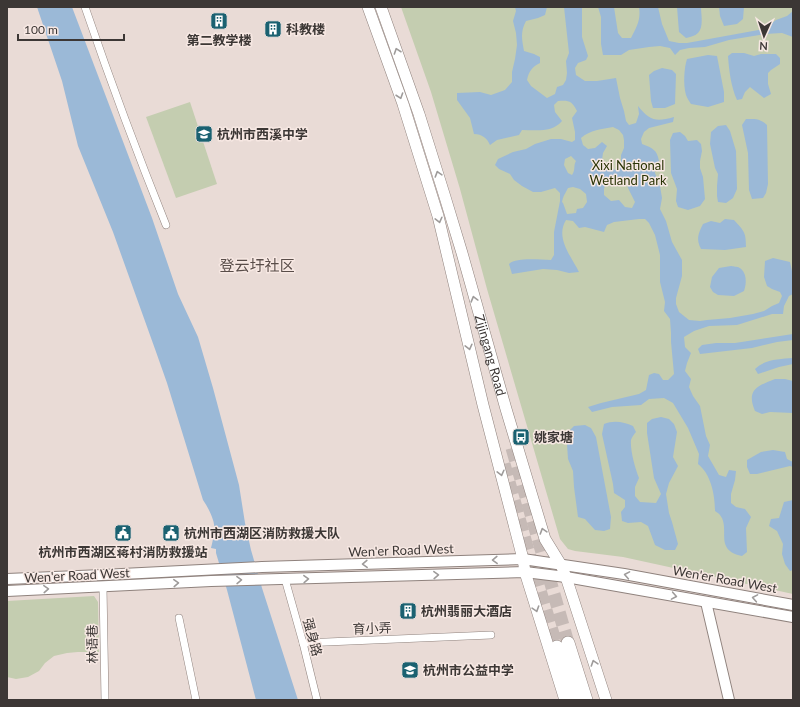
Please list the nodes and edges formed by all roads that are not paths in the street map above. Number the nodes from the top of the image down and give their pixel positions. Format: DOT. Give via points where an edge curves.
graph roads {
  1 [pos="85,7"];
  2 [pos="368,7"];
  3 [pos="381,7"];
  4 [pos="166,225"];
  5 [pos="523,559"];
  6 [pos="561,565"];
  7 [pos="525,572"];
  8 [pos="566,578"];
  9 [pos="7,579"];
  10 [pos="285,579"];
  11 [pos="102,587"];
  12 [pos="7,591"];
  13 [pos="706,602"];
  14 [pos="793,605"];
  15 [pos="793,617"];
  16 [pos="179,618"];
  17 [pos="491,635"];
  18 [pos="302,642"];
  19 [pos="105,700"];
  20 [pos="196,700"];
  21 [pos="317,700"];
  22 [pos="565,700"];
  23 [pos="575,700"];
  24 [pos="586,700"];
  25 [pos="606,700"];
  26 [pos="729,700"];
  1 -- 4 [label="street"];
  2 -- 5 [label="main road, Zijingang Road, one-way" via="403,104 438,216"];
  6 -- 3 [label="main road, Zijingang Road, one-way" via="545,539 445,197"];
  5 -- 6 [label="main road, Wen'er Road West"];
  5 -- 7 [label="main road, Zijingang Road"];
  5 -- 9 [label="main road, Wen'er Road West, one-way" via="262,567"];
  6 -- 8 [label="main road, Zijingang Road"];
  14 -- 6 [label="main road, Wen'er Road West, one-way"];
  7 -- 8 [label="main road, Wen'er Road West"];
  10 -- 7 [label="main road, Wen'er Road West, one-way"];
  7 -- 22 [label="main road, Zijingang Road, one-way"];
  8 -- 13 [label="main road, Wen'er Road West, one-way"];
  25 -- 8 [label="main road, Zijingang Road, one-way"];
  11 -- 10 [label="main road, Wen'er Road West, one-way"];
  10 -- 18 [label="street, 强身路"];
  12 -- 11 [label="main road, Wen'er Road West, one-way"];
  11 -- 19 [label="street, 林语巷"];
  13 -- 15 [label="main road, Wen'er Road West"];
  13 -- 26 [label="main road"];
  16 -- 20 [label="street"];
  17 -- 18 [label="street, 育小弄"];
  18 -- 21 [label="street, 强身路"];
  23 -- 24 [label="highway" via="562,645"];
}
